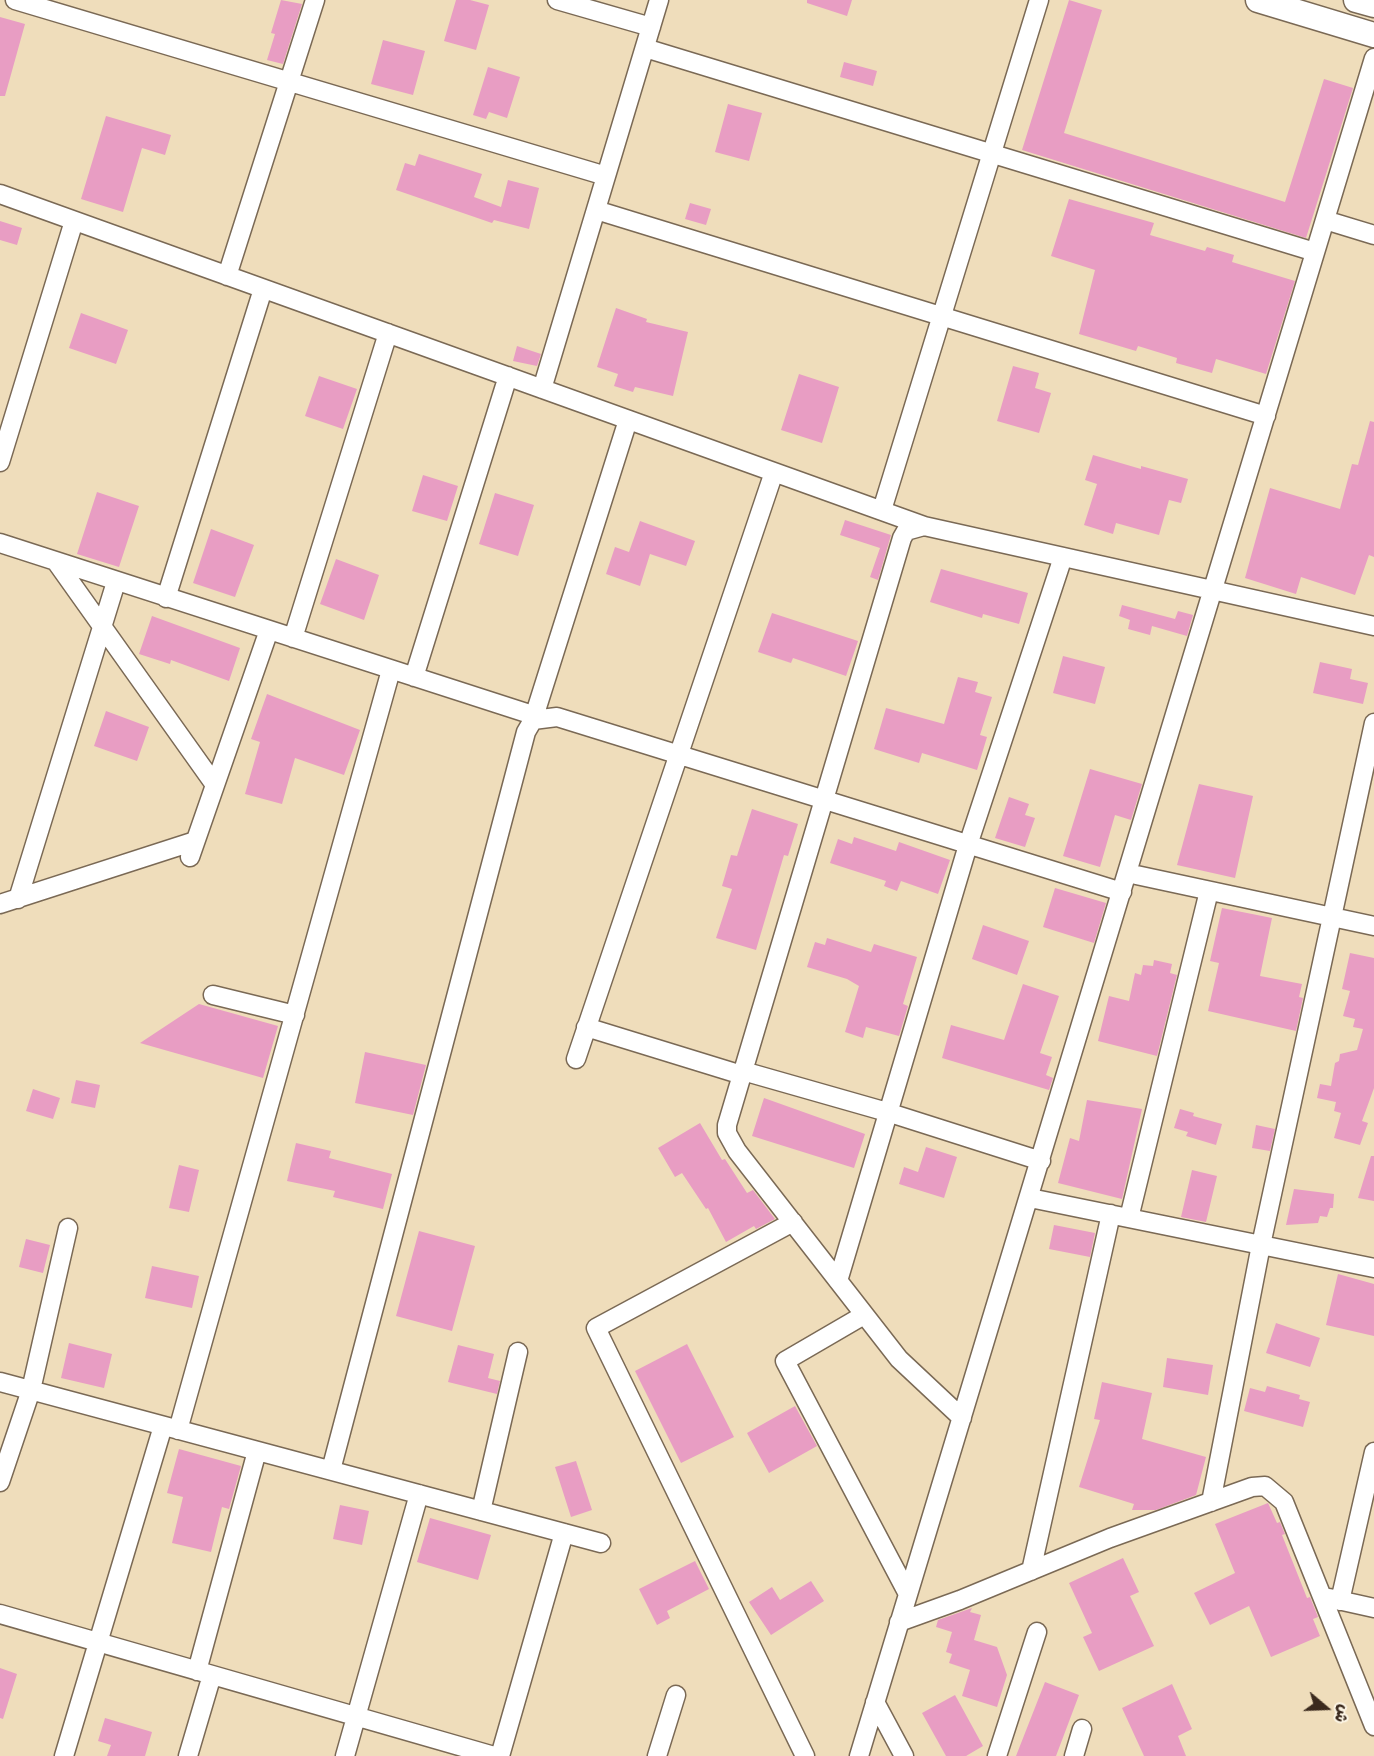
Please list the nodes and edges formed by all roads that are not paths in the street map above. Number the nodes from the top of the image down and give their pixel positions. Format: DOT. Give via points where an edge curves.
graph roads {
  1 [pos="15,0"];
  2 [pos="315,0"];
  3 [pos="556,0"];
  4 [pos="659,0"];
  5 [pos="1039,0"];
  6 [pos="1258,0"];
  7 [pos="1356,0"];
  8 [pos="1374,5"];
  9 [pos="651,27"];
  10 [pos="1374,35"];
  11 [pos="645,48"];
  12 [pos="1374,58"];
  13 [pos="289,81"];
  14 [pos="992,153"];
  15 [pos="606,176"];
  16 [pos="0,194"];
  17 [pos="596,210"];
  18 [pos="1325,220"];
  19 [pos="74,221"];
  20 [pos="1374,235"];
  21 [pos="1316,252"];
  22 [pos="227,276"];
  23 [pos="263,289"];
  24 [pos="942,315"];
  25 [pos="388,333"];
  26 [pos="508,376"];
  27 [pos="542,389"];
  28 [pos="1266,416"];
  29 [pos="628,420"];
  30 [pos="0,462"];
  31 [pos="774,472"];
  32 [pos="882,510"];
  33 [pos="924,526"];
  34 [pos="0,543"];
  35 [pos="1063,557"];
  36 [pos="57,563"];
  37 [pos="116,582"];
  38 [pos="1212,592"];
  39 [pos="166,598"];
  40 [pos="101,626"];
  41 [pos="1374,627"];
  42 [pos="269,630"];
  43 [pos="292,638"];
  44 [pos="391,670"];
  45 [pos="414,677"];
  46 [pos="535,717"];
  47 [pos="1374,723"];
  48 [pos="678,755"];
  49 [pos="215,785"];
  50 [pos="824,801"];
  51 [pos="968,845"];
  52 [pos="1127,873"];
  53 [pos="1209,891"];
  54 [pos="1122,892"];
  55 [pos="18,899"];
  56 [pos="0,904"];
  57 [pos="1332,917"];
  58 [pos="1374,926"];
  59 [pos="213,995"];
  60 [pos="295,1015"];
  61 [pos="586,1027"];
  62 [pos="576,1059"];
  63 [pos="742,1073"];
  64 [pos="887,1112"];
  65 [pos="1041,1161"];
  66 [pos="1030,1198"];
  67 [pos="1120,1216"];
  68 [pos="793,1222"];
  69 [pos="68,1228"];
  70 [pos="1261,1245"];
  71 [pos="1374,1268"];
  72 [pos="838,1281"];
  73 [pos="864,1315"];
  74 [pos="518,1352"];
  75 [pos="0,1382"];
  76 [pos="31,1390"];
  77 [pos="962,1418"];
  78 [pos="171,1428"];
  79 [pos="257,1451"];
  80 [pos="1374,1452"];
  81 [pos="331,1470"];
  82 [pos="0,1482"];
  83 [pos="419,1494"];
  84 [pos="1211,1502"];
  85 [pos="481,1511"];
  86 [pos="564,1533"];
  87 [pos="602,1543"];
  88 [pos="1031,1571"];
  89 [pos="908,1594"];
  90 [pos="1331,1599"];
  91 [pos="1374,1608"];
  92 [pos="0,1614"];
  93 [pos="899,1622"];
  94 [pos="1037,1632"];
  95 [pos="98,1643"];
  96 [pos="205,1673"];
  97 [pos="675,1695"];
  98 [pos="875,1702"];
  99 [pos="356,1717"];
  100 [pos="1374,1726"];
  101 [pos="1082,1730"];
  102 [pos="64,1756"];
  103 [pos="188,1756"];
  104 [pos="345,1756"];
  105 [pos="494,1756"];
  106 [pos="500,1756"];
  107 [pos="657,1756"];
  108 [pos="805,1756"];
  109 [pos="859,1756"];
  110 [pos="904,1756"];
  111 [pos="997,1756"];
  112 [pos="1074,1756"];
  1 -- 13 [label="street"];
  2 -- 13 [label="street"];
  3 -- 9 [label="street"];
  4 -- 9 [label="street"];
  5 -- 14 [label="street"];
  6 -- 10 [label="main road"];
  7 -- 8 [label="main road"];
  9 -- 11 [label="street"];
  11 -- 14 [label="street"];
  11 -- 15 [label="street"];
  12 -- 18 [label="street"];
  13 -- 15 [label="street"];
  13 -- 22 [label="street"];
  14 -- 21 [label="street"];
  14 -- 24 [label="street"];
  15 -- 17 [label="street"];
  16 -- 19 [label="street"];
  17 -- 24 [label="street"];
  17 -- 27 [label="street"];
  18 -- 20 [label="street"];
  18 -- 21 [label="street"];
  19 -- 22 [label="street"];
  19 -- 30 [label="street"];
  21 -- 28 [label="street"];
  22 -- 23 [label="street"];
  23 -- 25 [label="street"];
  23 -- 39 [label="street"];
  24 -- 28 [label="street"];
  24 -- 32 [label="street"];
  25 -- 26 [label="street"];
  25 -- 43 [label="street"];
  26 -- 27 [label="street"];
  26 -- 45 [label="street"];
  27 -- 29 [label="street"];
  28 -- 38 [label="street"];
  29 -- 31 [label="street"];
  29 -- 46 [label="street"];
  31 -- 32 [label="street"];
  31 -- 48 [label="street"];
  32 -- 33 [label="street"];
  33 -- 35 [label="street"];
  33 -- 50 [label="street" via="906,531 902,538"];
  34 -- 36 [label="street"];
  35 -- 38 [label="street"];
  35 -- 51 [label="street"];
  36 -- 37 [label="street"];
  36 -- 40 [label="street"];
  37 -- 39 [label="street"];
  37 -- 40 [label="street"];
  38 -- 41 [label="street"];
  38 -- 52 [label="street"];
  39 -- 42 [label="street"];
  40 -- 49 [label="street"];
  40 -- 55 [label="street"];
  42 -- 43 [label="street"];
  42 -- 49 [label="street"];
  43 -- 44 [label="street"];
  44 -- 45 [label="street"];
  44 -- 60 [label="street"];
  45 -- 46 [label="street"];
  46 -- 48 [label="street" via="557,717"];
  46 -- 81 [label="street" via="526,732"];
  47 -- 57 [label="street"];
  48 -- 50 [label="street"];
  48 -- 61 [label="street"];
  49 -- 55 [label="street" via="193,849"];
  50 -- 51 [label="street"];
  50 -- 63 [label="street"];
  51 -- 54 [label="street"];
  51 -- 64 [label="street"];
  52 -- 53 [label="street"];
  52 -- 54 [label="street"];
  53 -- 57 [label="street"];
  53 -- 67 [label="street"];
  54 -- 65 [label="street"];
  55 -- 56 [label="street"];
  57 -- 58 [label="street"];
  57 -- 70 [label="street"];
  59 -- 60 [label="street"];
  60 -- 78 [label="street"];
  61 -- 62 [label="street"];
  61 -- 63 [label="street"];
  63 -- 64 [label="street"];
  63 -- 68 [label="street" via="728,1133"];
  64 -- 65 [label="street"];
  64 -- 72 [label="street"];
  65 -- 66 [label="street"];
  66 -- 67 [label="street"];
  66 -- 77 [label="street"];
  67 -- 70 [label="street"];
  67 -- 88 [label="street"];
  68 -- 72 [label="street"];
  68 -- 108 [label="street" via="596,1328"];
  69 -- 76 [label="street"];
  70 -- 71 [label="street"];
  70 -- 84 [label="street"];
  72 -- 73 [label="street"];
  73 -- 77 [label="street" via="899,1359"];
  73 -- 89 [label="street" via="786,1361"];
  74 -- 85 [label="street"];
  75 -- 76 [label="street"];
  76 -- 78 [label="street"];
  76 -- 82 [label="street"];
  77 -- 89 [label="street"];
  78 -- 79 [label="street"];
  78 -- 95 [label="street"];
  79 -- 81 [label="street"];
  79 -- 96 [label="street"];
  80 -- 90 [label="street"];
  81 -- 83 [label="street"];
  83 -- 85 [label="street"];
  83 -- 99 [label="street"];
  84 -- 88 [label="street"];
  84 -- 90 [label="street" via="1252,1487 1265,1486 1275,1491"];
  85 -- 86 [label="street"];
  86 -- 87 [label="street"];
  86 -- 106 [label="street"];
  88 -- 93 [label="street"];
  89 -- 93 [label="street"];
  90 -- 91 [label="street"];
  90 -- 100 [label="street"];
  92 -- 95 [label="street"];
  93 -- 98 [label="street"];
  94 -- 111 [label="street"];
  95 -- 96 [label="street"];
  95 -- 102 [label="street"];
  96 -- 99 [label="street"];
  96 -- 103 [label="street"];
  97 -- 107 [label="street"];
  98 -- 109 [label="street"];
  98 -- 110 [label="street"];
  99 -- 104 [label="street"];
  99 -- 105 [label="street"];
  101 -- 112 [label="street"];
}
